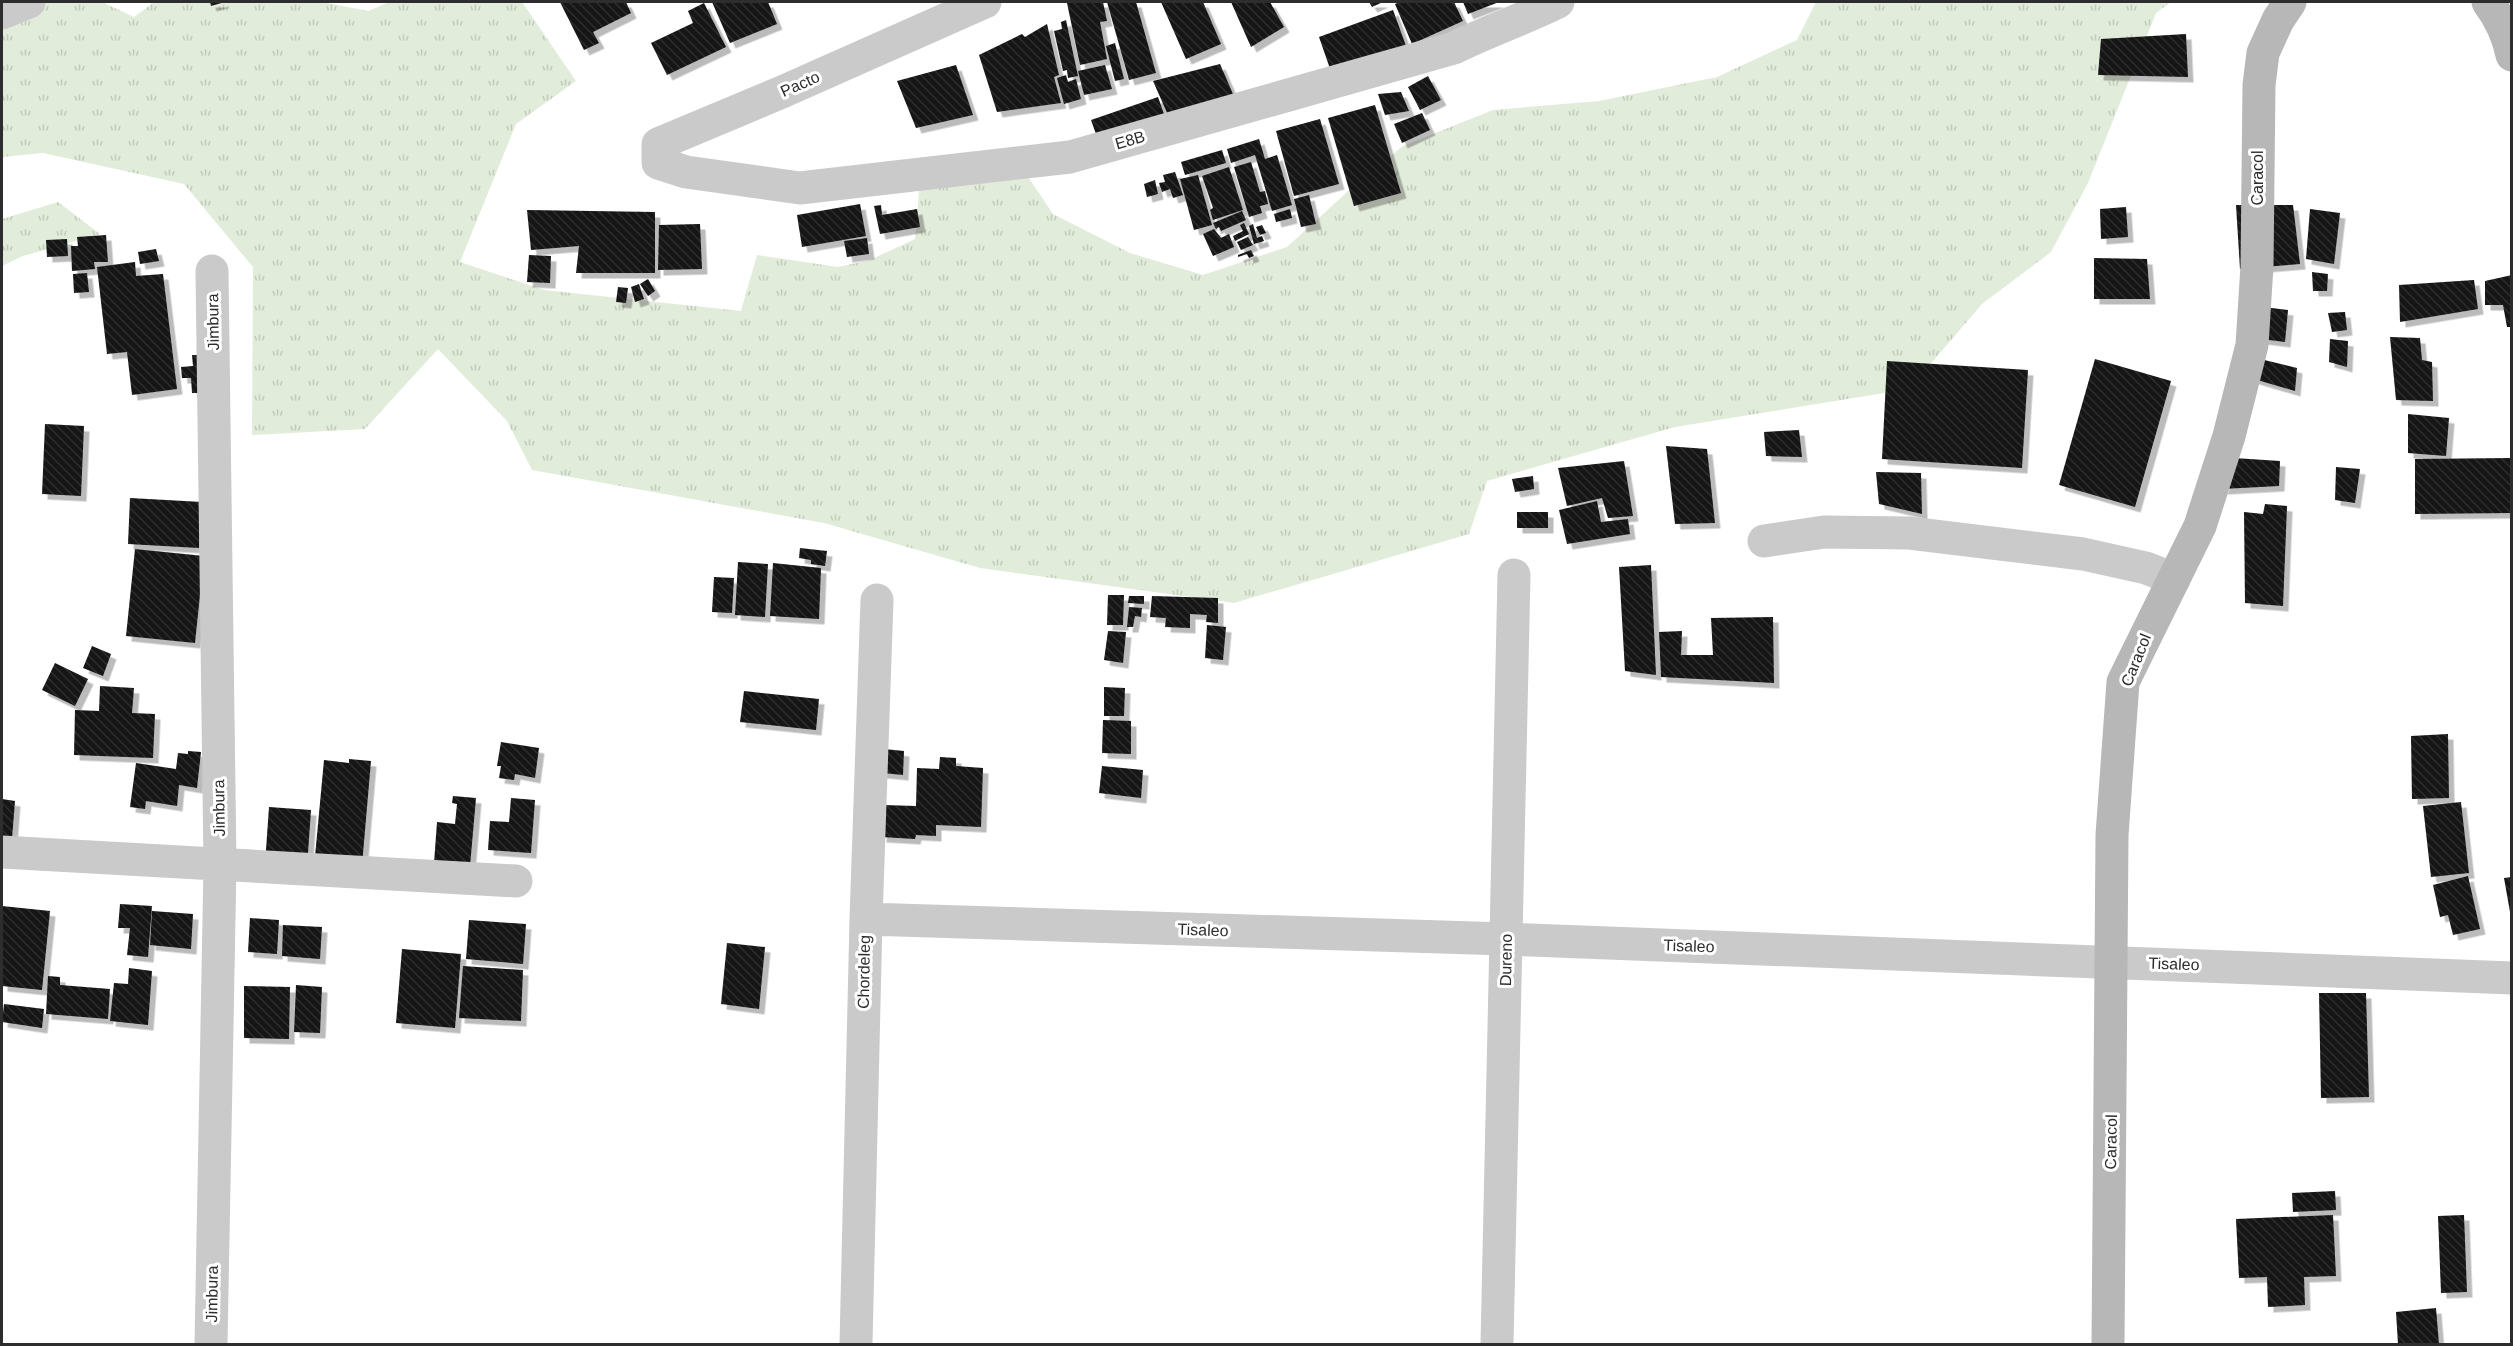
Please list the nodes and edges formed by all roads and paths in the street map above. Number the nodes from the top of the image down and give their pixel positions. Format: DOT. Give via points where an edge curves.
graph roads {
  1 [pos="29,2"];
  2 [pos="985,2"];
  3 [pos="1558,2"];
  4 [pos="2290,2"];
  5 [pos="2488,2"];
  6 [pos="2,13"];
  7 [pos="2511,55"];
  8 [pos="686,172"];
  9 [pos="212,271"];
  10 [pos="1764,541"];
  11 [pos="1514,575"];
  12 [pos="2174,579"];
  13 [pos="877,600"];
  14 [pos="2,852"];
  15 [pos="220,865"];
  16 [pos="516,881"];
  17 [pos="866,919"];
  18 [pos="1506,939"];
  19 [pos="2113,962"];
  20 [pos="2511,978"];
  21 [pos="211,1344"];
  22 [pos="856,1344"];
  23 [pos="1497,1344"];
  24 [pos="2108,1344"];
  1 -- 6 [label="street"];
  2 -- 8 [label="street, Pacto" via="658,144 658,163"];
  3 -- 8 [label="street, E8B" via="1454,48 1070,157 800,188"];
  4 -- 12 [label="street, Caracol" via="2277,20 2263,53 2259,85 2252,345 2229,436 2200,526"];
  5 -- 7 [label="street" via="2499,17"];
  9 -- 15 [label="street, Jimbura"];
  10 -- 12 [label="street" via="1824,532 1909,532 2083,554 2146,567"];
  11 -- 18 [label="street, Dureno"];
  12 -- 19 [label="street, Caracol" via="2124,682 2112,835"];
  13 -- 17 [label="street, Chordeleg"];
  14 -- 15 [label="street"];
  15 -- 16 [label="street"];
  15 -- 21 [label="street, Jimbura"];
  17 -- 18 [label="street, Tisaleo"];
  17 -- 22 [label="street, Chordeleg"];
  18 -- 19 [label="street, Tisaleo"];
  18 -- 23 [label="street, Dureno"];
  19 -- 20 [label="street, Tisaleo"];
  19 -- 24 [label="street, Caracol"];
}
